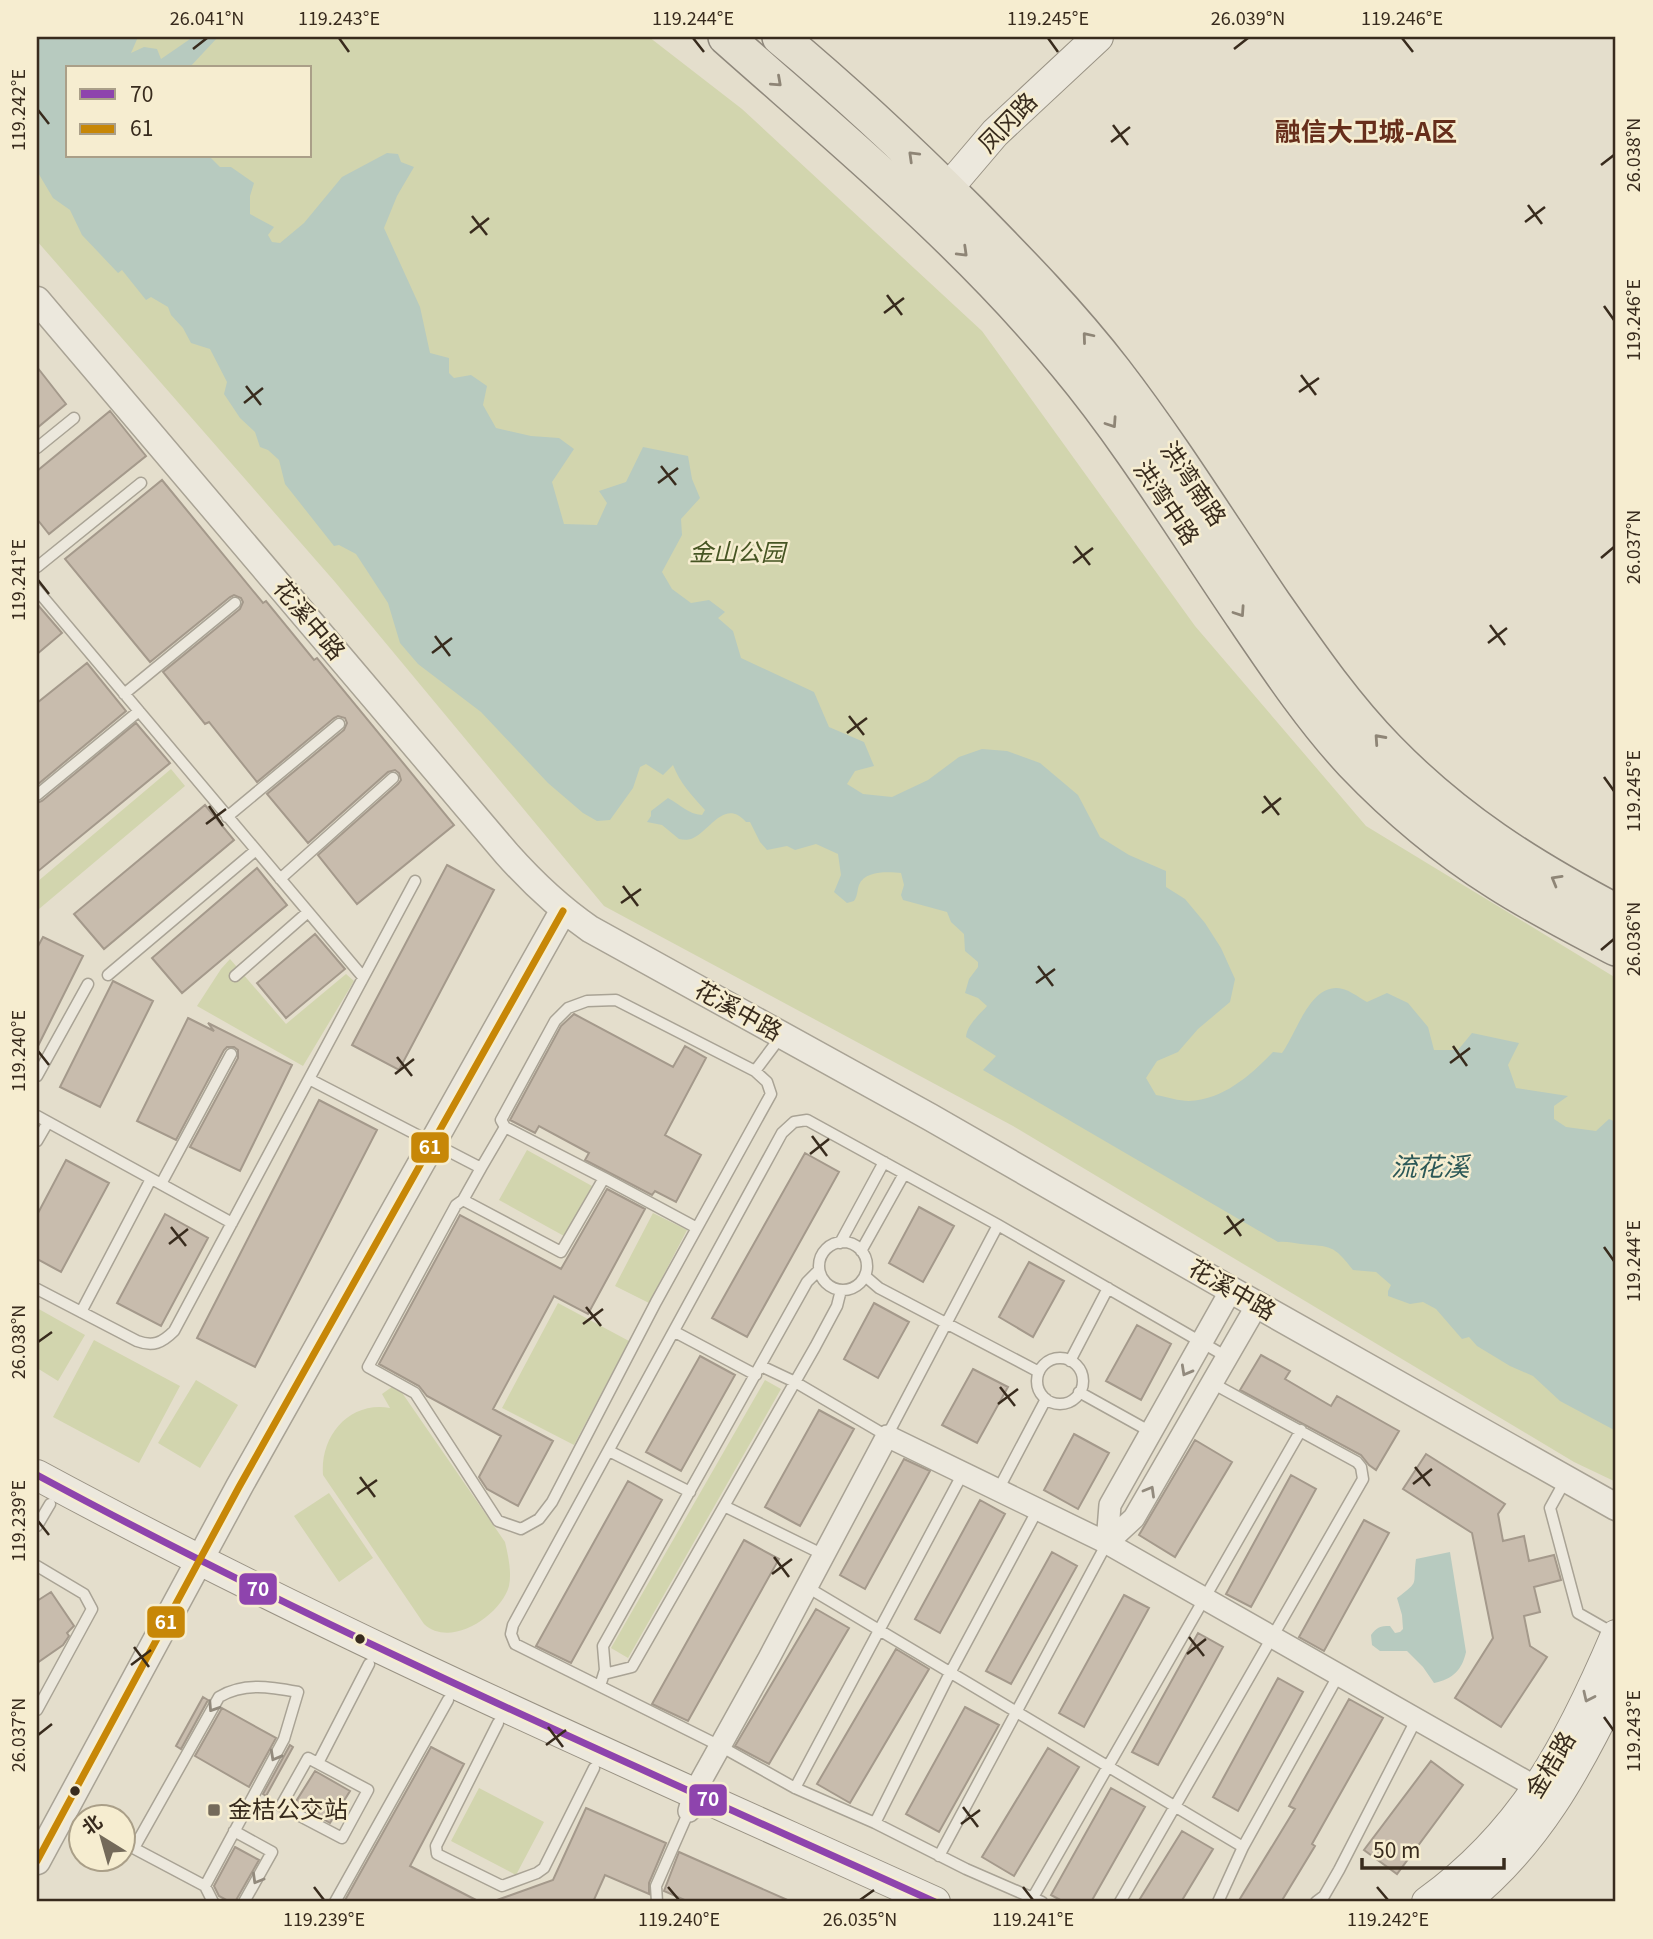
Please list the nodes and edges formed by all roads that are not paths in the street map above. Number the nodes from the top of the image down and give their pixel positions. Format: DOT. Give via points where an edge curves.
graph roads {
  1 [pos="726,37"];
  2 [pos="780,37"];
  3 [pos="1098,37"];
  4 [pos="947,189"];
  5 [pos="925,215"];
  6 [pos="37,300"];
  7 [pos="74,418"];
  8 [pos="37,448"];
  9 [pos="141,483"];
  10 [pos="37,567"];
  11 [pos="37,590"];
  12 [pos="235,603"];
  13 [pos="124,694"];
  14 [pos="139,711"];
  15 [pos="339,724"];
  16 [pos="393,778"];
  17 [pos="37,795"];
  18 [pos="228,817"];
  19 [pos="256,850"];
  20 [pos="280,879"];
  21 [pos="415,881"];
  22 [pos="564,911"];
  23 [pos="308,912"];
  24 [pos="1616,912"];
  25 [pos="1616,948"];
  26 [pos="108,975"];
  27 [pos="235,976"];
  28 [pos="363,977"];
  29 [pos="88,984"];
  30 [pos="782,1035"];
  31 [pos="231,1054"];
  32 [pos="755,1071"];
  33 [pos="37,1076"];
  34 [pos="309,1079"];
  35 [pos="37,1116"];
  36 [pos="48,1122"];
  37 [pos="505,1127"];
  38 [pos="37,1141"];
  39 [pos="433,1142"];
  40 [pos="884,1162"];
  41 [pos="481,1168"];
  42 [pos="904,1174"];
  43 [pos="604,1178"];
  44 [pos="156,1181"];
  45 [pos="463,1200"];
  46 [pos="232,1223"];
  47 [pos="999,1225"];
  48 [pos="697,1228"];
  49 [pos="840,1243"];
  50 [pos="861,1251"];
  51 [pos="819,1270"];
  52 [pos="865,1276"];
  53 [pos="1108,1288"];
  54 [pos="37,1289"];
  55 [pos="841,1290"];
  56 [pos="1231,1290"];
  57 [pos="1257,1305"];
  58 [pos="81,1312"];
  59 [pos="946,1324"];
  60 [pos="675,1332"];
  61 [pos="1202,1342"];
  62 [pos="1227,1357"];
  63 [pos="1070,1361"];
  64 [pos="759,1370"];
  65 [pos="1039,1372"];
  66 [pos="795,1382"];
  67 [pos="1212,1383"];
  68 [pos="1079,1392"];
  69 [pos="1046,1399"];
  70 [pos="1301,1430"];
  71 [pos="1151,1432"];
  72 [pos="887,1436"];
  73 [pos="609,1451"];
  74 [pos="963,1473"];
  75 [pos="37,1475"];
  76 [pos="1566,1479"];
  77 [pos="998,1490"];
  78 [pos="690,1492"];
  79 [pos="724,1506"];
  80 [pos="1616,1507"];
  81 [pos="41,1509"];
  82 [pos="1038,1509"];
  83 [pos="1107,1543"];
  84 [pos="824,1555"];
  85 [pos="37,1566"];
  86 [pos="195,1569"];
  87 [pos="807,1587"];
  88 [pos="1203,1598"];
  89 [pos="878,1630"];
  90 [pos="1616,1635"];
  91 [pos="1270,1638"];
  92 [pos="369,1664"];
  93 [pos="950,1673"];
  94 [pos="604,1674"];
  95 [pos="1338,1676"];
  96 [pos="600,1686"];
  97 [pos="1616,1688"];
  98 [pos="448,1700"];
  99 [pos="37,1710"];
  100 [pos="1015,1712"];
  101 [pos="1416,1720"];
  102 [pos="498,1723"];
  103 [pos="720,1746"];
  104 [pos="318,1763"];
  105 [pos="1107,1766"];
  106 [pos="594,1768"];
  107 [pos="795,1788"];
  108 [pos="1547,1794"];
  109 [pos="692,1802"];
  110 [pos="1174,1805"];
  111 [pos="875,1824"];
  112 [pos="234,1831"];
  113 [pos="136,1844"];
  114 [pos="1243,1847"];
  115 [pos="136,1849"];
  116 [pos="939,1856"];
  117 [pos="37,1861"];
  118 [pos="205,1886"];
  119 [pos="910,1899"];
  120 [pos="1037,1900"];
  121 [pos="214,1902"];
  122 [pos="244,1902"];
  123 [pos="335,1902"];
  124 [pos="657,1902"];
  125 [pos="1120,1902"];
  126 [pos="1218,1902"];
  127 [pos="1316,1902"];
  128 [pos="1427,1902"];
  129 [pos="1464,1902"];
  1 -- 5 [label="main road, 洪湾中路, one-way"];
  4 -- 2 [label="main road, 洪湾南路, one-way"];
  3 -- 4 [label="main road, 凤冈路" via="995,133"];
  4 -- 5 [label="main road, 凤冈路"];
  24 -- 4 [label="main road, 洪湾南路, one-way" via="1487,837 1386,748 1314,662 1107,362 1038,280"];
  5 -- 25 [label="main road, 洪湾中路, one-way" via="1013,301 1098,403 1272,660 1352,762 1415,822 1494,881"];
  6 -- 22 [label="street, 花溪中路" via="506,853"];
  7 -- 8 [label="lane"];
  9 -- 10 [label="lane"];
  11 -- 13 [label="lane"];
  12 -- 13 [label="lane"];
  13 -- 14 [label="lane"];
  14 -- 17 [label="lane"];
  14 -- 18 [label="lane"];
  15 -- 18 [label="lane"];
  16 -- 20 [label="lane"];
  18 -- 19 [label="lane"];
  19 -- 20 [label="lane"];
  19 -- 26 [label="lane"];
  20 -- 23 [label="lane"];
  21 -- 28 [label="lane"];
  22 -- 30 [label="street, 花溪中路"];
  22 -- 39 [label="street"];
  23 -- 27 [label="lane"];
  23 -- 28 [label="lane"];
  28 -- 34 [label="lane"];
  29 -- 33 [label="lane"];
  30 -- 32 [label="lane"];
  30 -- 56 [label="street, 花溪中路"];
  31 -- 44 [label="lane"];
  32 -- 37 [label="lane" via="616,1000 587,1001 568,1008 555,1021 501,1120"];
  32 -- 48 [label="lane" via="767,1082 771,1094"];
  34 -- 39 [label="lane"];
  34 -- 46 [label="lane"];
  35 -- 36 [label="lane"];
  36 -- 38 [label="lane"];
  36 -- 44 [label="lane"];
  37 -- 41 [label="lane"];
  37 -- 43 [label="lane"];
  39 -- 41 [label="lane"];
  39 -- 86 [label="street"];
  40 -- 42 [label="lane"];
  40 -- 49 [label="lane"];
  40 -- 60 [label="lane" via="807,1120 794,1122 782,1132"];
  41 -- 45 [label="lane"];
  42 -- 47 [label="lane"];
  42 -- 50 [label="lane"];
  43 -- 45 [label="lane" via="561,1252"];
  43 -- 48 [label="lane"];
  44 -- 46 [label="lane"];
  44 -- 58 [label="lane"];
  45 -- 48 [label="lane" via="456,1205 368,1367 415,1393 498,1521 521,1530 552,1502"];
  46 -- 58 [label="lane" via="174,1331 159,1344 148,1346"];
  47 -- 53 [label="lane"];
  47 -- 59 [label="lane"];
  49 -- 50 [label="lane"];
  49 -- 51 [label="lane" via="825,1251"];
  50 -- 52 [label="lane"];
  51 -- 55 [label="lane" via="830,1287"];
  51 -- 64 [label="lane" via="807,1282"];
  52 -- 55 [label="lane" via="853,1288"];
  52 -- 59 [label="lane" via="878,1288"];
  53 -- 61 [label="lane"];
  53 -- 63 [label="lane"];
  54 -- 58 [label="lane"];
  55 -- 66 [label="lane" via="837,1306"];
  56 -- 57 [label="street, 花溪中路"];
  56 -- 61 [label="street"];
  57 -- 62 [label="street"];
  57 -- 76 [label="street, 花溪中路"];
  59 -- 65 [label="lane"];
  59 -- 72 [label="lane"];
  60 -- 64 [label="lane"];
  60 -- 73 [label="lane"];
  61 -- 62 [label="lane"];
  61 -- 71 [label="street, one-way"];
  62 -- 67 [label="street"];
  63 -- 65 [label="lane" via="1049,1361"];
  63 -- 68 [label="lane" via="1082,1378"];
  64 -- 66 [label="lane"];
  64 -- 78 [label="lane"];
  65 -- 69 [label="lane" via="1038,1387"];
  66 -- 72 [label="lane"];
  66 -- 79 [label="lane"];
  67 -- 70 [label="lane"];
  83 -- 67 [label="street, one-way" via="1135,1518"];
  68 -- 69 [label="lane" via="1060,1404"];
  68 -- 71 [label="lane"];
  69 -- 77 [label="lane"];
  70 -- 88 [label="lane"];
  70 -- 91 [label="lane" via="1357,1462 1363,1479"];
  71 -- 83 [label="street" via="1110,1505"];
  72 -- 74 [label="street"];
  72 -- 84 [label="street"];
  73 -- 78 [label="lane"];
  73 -- 96 [label="lane" via="511,1634 515,1644"];
  74 -- 77 [label="street"];
  74 -- 89 [label="lane"];
  75 -- 86 [label="main road"];
  76 -- 80 [label="street, 花溪中路"];
  76 -- 90 [label="lane" via="1550,1508 1578,1613"];
  77 -- 82 [label="street"];
  78 -- 94 [label="lane" via="603,1646"];
  79 -- 84 [label="lane"];
  79 -- 94 [label="lane" via="632,1667"];
  81 -- 86 [label="main road"];
  82 -- 83 [label="street"];
  82 -- 93 [label="lane"];
  83 -- 88 [label="street"];
  83 -- 100 [label="lane"];
  84 -- 87 [label="street"];
  85 -- 99 [label="lane" via="84,1594 92,1609"];
  86 -- 92 [label="main road"];
  86 -- 109 [label="main road" via="298,1610"];
  86 -- 117 [label="street" via="68,1813"];
  87 -- 89 [label="lane"];
  87 -- 103 [label="street"];
  88 -- 91 [label="street"];
  88 -- 105 [label="lane"];
  89 -- 93 [label="lane"];
  89 -- 107 [label="lane"];
  90 -- 108 [label="main road, 金桔路, one-way"];
  91 -- 95 [label="street"];
  91 -- 110 [label="lane"];
  92 -- 98 [label="main road"];
  92 -- 104 [label="lane"];
  93 -- 100 [label="lane"];
  93 -- 111 [label="lane"];
  94 -- 96 [label="lane"];
  95 -- 101 [label="street"];
  95 -- 114 [label="lane"];
  96 -- 103 [label="lane"];
  97 -- 108 [label="main road" via="1578,1765"];
  98 -- 102 [label="main road"];
  98 -- 123 [label="lane"];
  100 -- 105 [label="lane"];
  100 -- 116 [label="lane"];
  101 -- 108 [label="street"];
  101 -- 127 [label="lane" via="1339,1870"];
  102 -- 106 [label="main road"];
  102 -- 106 [label="lane" via="436,1846 437,1854 502,1886 544,1868"];
  103 -- 107 [label="lane"];
  103 -- 109 [label="street"];
  104 -- 104 [label="lane" via="368,1790 342,1838 281,1805 308,1758"];
  105 -- 110 [label="lane"];
  105 -- 120 [label="lane"];
  106 -- 109 [label="main road"];
  107 -- 111 [label="lane"];
  108 -- 128 [label="main road, 金桔路"];
  108 -- 129 [label="main road" via="1510,1862"];
  109 -- 119 [label="main road"];
  109 -- 124 [label="lane" via="656,1886"];
  110 -- 114 [label="lane"];
  110 -- 125 [label="lane"];
  111 -- 116 [label="lane"];
  112 -- 113 [label="lane" via="284,1739 298,1692 250,1687 219,1697"];
  112 -- 118 [label="lane"];
  112 -- 122 [label="lane, one-way" via="272,1852"];
  114 -- 126 [label="lane"];
  115 -- 118 [label="lane"];
  116 -- 120 [label="lane"];
  118 -- 121 [label="lane"];
}
